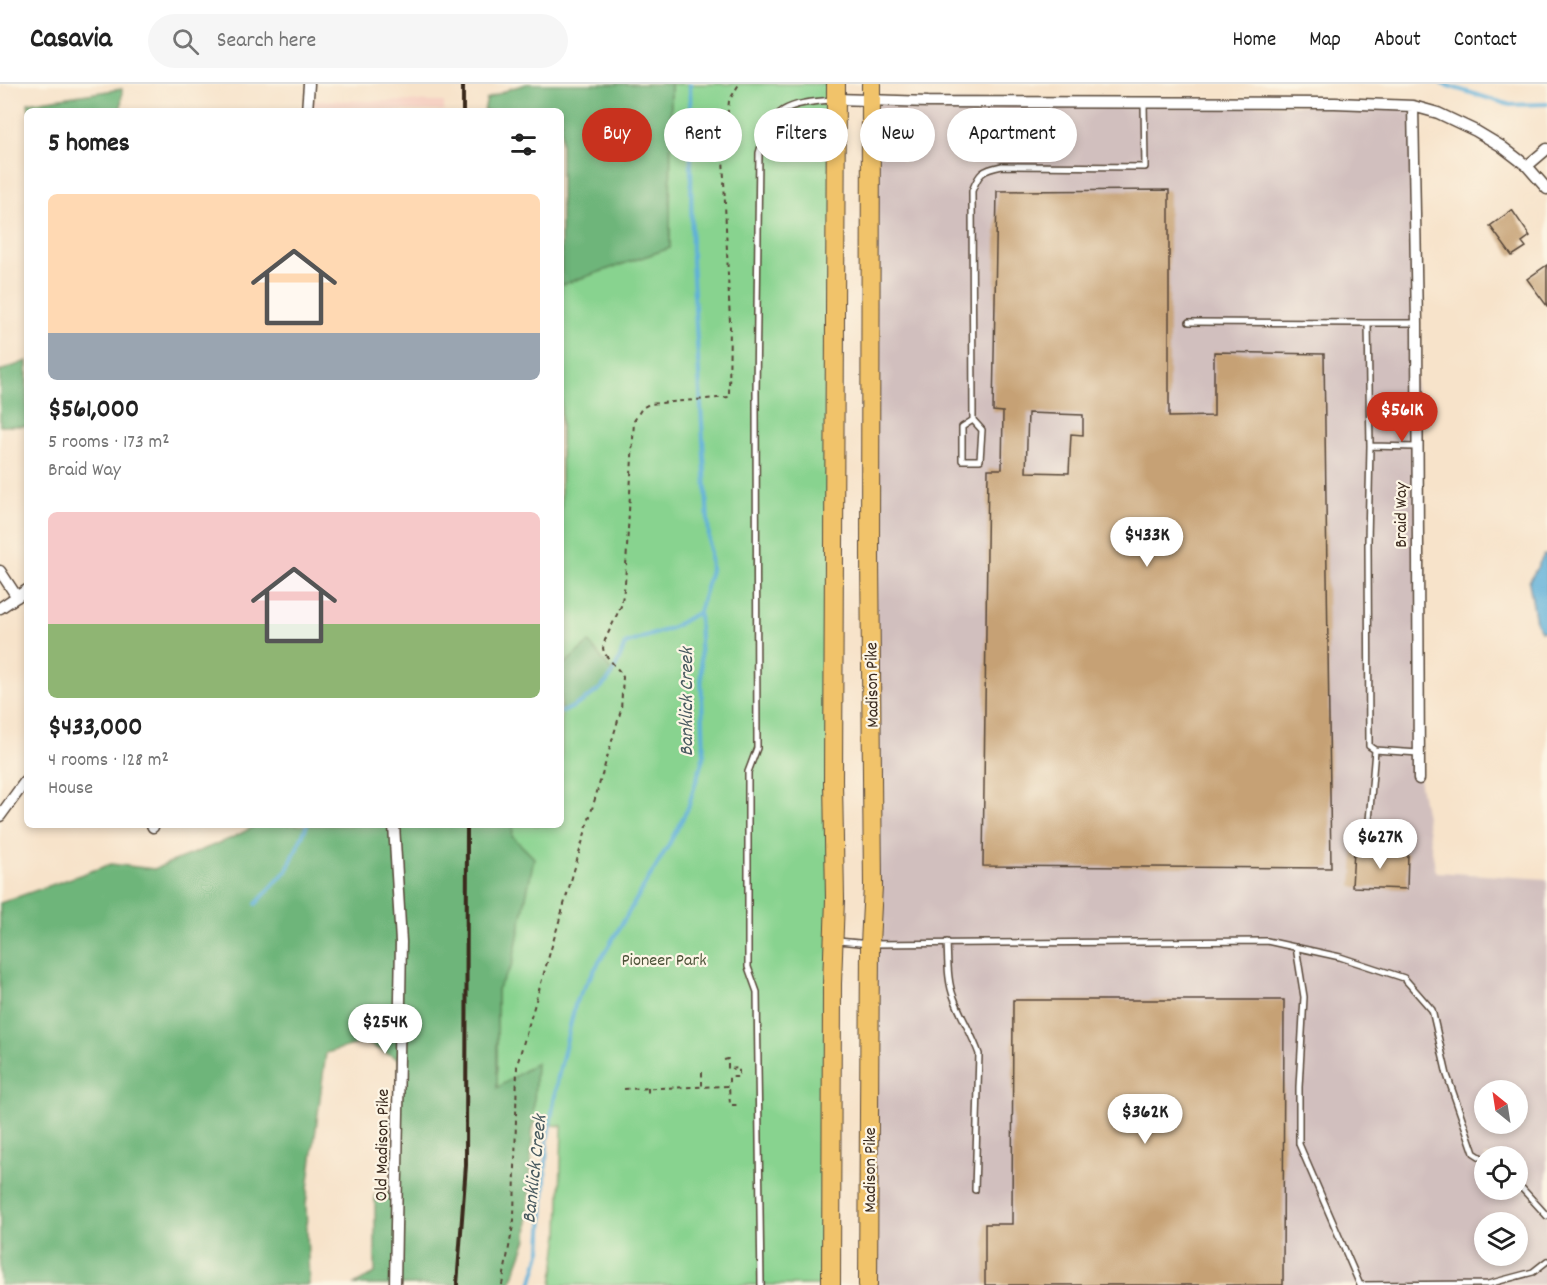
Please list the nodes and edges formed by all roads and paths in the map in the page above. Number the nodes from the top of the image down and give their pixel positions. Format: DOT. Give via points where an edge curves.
graph roads {
  1 [pos="309,84"];
  2 [pos="740,84"];
  3 [pos="837,92"];
  4 [pos="871,92"];
  5 [pos="1144,102"];
  6 [pos="1413,106"];
  7 [pos="307,108"];
  8 [pos="1547,149"];
  9 [pos="1527,166"];
  10 [pos="1547,189"];
  11 [pos="1189,322"];
  12 [pos="1368,322"];
  13 [pos="1417,323"];
  14 [pos="973,420"];
  15 [pos="1370,446"];
  16 [pos="1416,447"];
  17 [pos="0,572"];
  18 [pos="24,592"];
  19 [pos="17,597"];
  20 [pos="0,608"];
  21 [pos="1375,750"];
  22 [pos="1418,753"];
  23 [pos="1419,779"];
  24 [pos="24,783"];
  25 [pos="0,816"];
  26 [pos="1369,822"];
  27 [pos="394,828"];
  28 [pos="833,940"];
  29 [pos="947,942"];
  30 [pos="870,944"];
  31 [pos="1296,947"];
  32 [pos="724,1060"];
  33 [pos="702,1072"];
  34 [pos="702,1086"];
  35 [pos="729,1086"];
  36 [pos="648,1088"];
  37 [pos="624,1089"];
  38 [pos="648,1097"];
  39 [pos="739,1105"];
  40 [pos="1474,1153"];
  41 [pos="975,1190"];
  42 [pos="1528,1195"];
  43 [pos="1547,1216"];
  44 [pos="1547,1261"];
  45 [pos="395,1285"];
  46 [pos="502,1285"];
  47 [pos="761,1285"];
  48 [pos="831,1285"];
  49 [pos="868,1285"];
  50 [pos="1360,1285"];
  1 -- 7 [label="street"];
  2 -- 46 [label="path" via="729,100 723,156 729,397 657,403 642,408 634,421 626,584 603,648 624,683 621,710 517,1065 514,1220"];
  3 -- 4 [label="street"];
  3 -- 28 [label="main road, Madison Pike"];
  3 -- 47 [label="lane" via="787,108 774,117 759,153 757,748 748,772 748,967 757,992"];
  4 -- 5 [label="street"];
  4 -- 30 [label="main road, Madison Pike"];
  5 -- 6 [label="street"];
  5 -- 14 [label="lane" via="1144,167 1002,166 977,176 972,191"];
  6 -- 9 [label="street" via="1476,131"];
  6 -- 13 [label="street, Braid Way"];
  8 -- 9 [label="street"];
  9 -- 10 [label="street"];
  11 -- 12 [label="lane"];
  12 -- 13 [label="lane"];
  12 -- 15 [label="lane"];
  13 -- 16 [label="street, Braid Way"];
  14 -- 14 [label="lane" via="982,430 980,459 962,460 962,427"];
  15 -- 16 [label="lane"];
  15 -- 21 [label="lane" via="1369,746"];
  16 -- 22 [label="street, Braid Way"];
  17 -- 19 [label="street"];
  18 -- 19 [label="street"];
  19 -- 20 [label="street"];
  21 -- 22 [label="lane"];
  21 -- 26 [label="lane"];
  22 -- 23 [label="street, Braid Way"];
  24 -- 25 [label="street"];
  27 -- 45 [label="street, Old Madison Pike" via="400,942"];
  28 -- 30 [label="lane"];
  28 -- 48 [label="main road, Madison Pike"];
  29 -- 30 [label="lane"];
  29 -- 31 [label="lane" via="1267,941"];
  29 -- 41 [label="lane" via="950,985 978,1054"];
  30 -- 49 [label="main road, Madison Pike"];
  31 -- 40 [label="lane" via="1404,978 1432,1010 1447,1075"];
  31 -- 50 [label="lane" via="1304,997 1299,1144"];
  32 -- 35 [label="path" via="728,1059 728,1069 739,1068 739,1077 729,1077"];
  33 -- 34 [label="path"];
  34 -- 35 [label="path"];
  34 -- 36 [label="path"];
  35 -- 39 [label="path" via="730,1105"];
  36 -- 37 [label="path"];
  36 -- 38 [label="path"];
  42 -- 43 [label="lane"];
  44 -- 50 [label="lane" via="1533,1272 1488,1284"];
}
